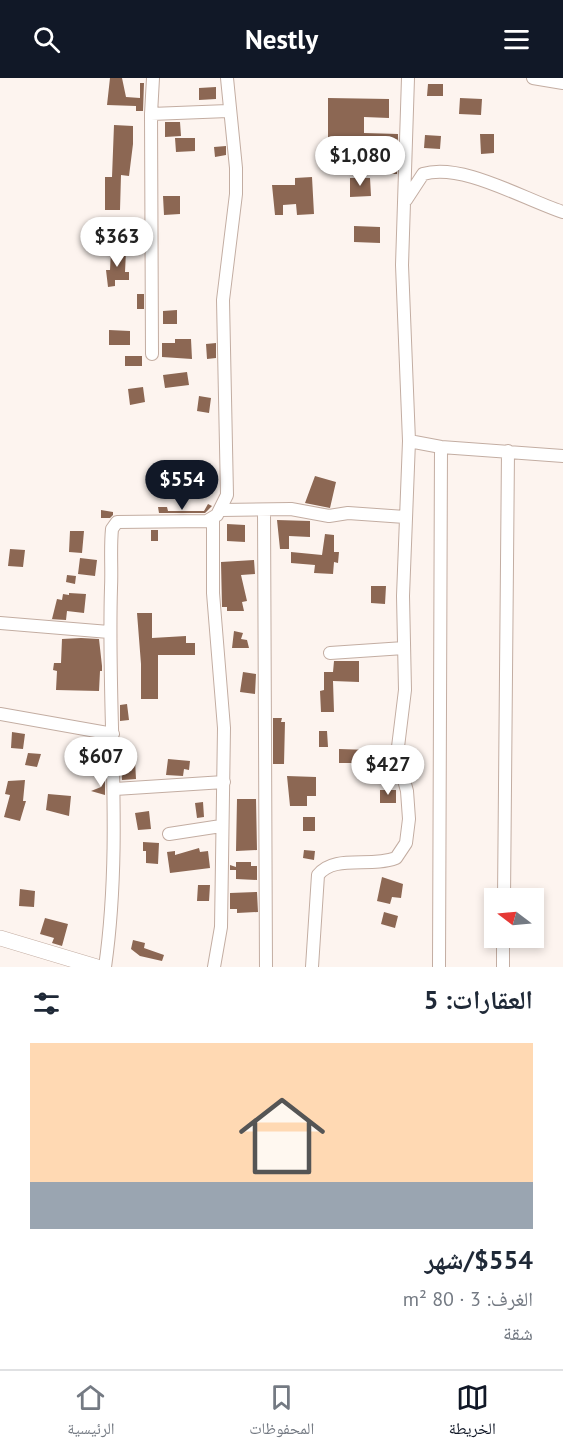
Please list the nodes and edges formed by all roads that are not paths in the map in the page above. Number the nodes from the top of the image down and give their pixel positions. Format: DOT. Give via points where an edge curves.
graph roads {
  1 [pos="153,78"];
  2 [pos="227,78"];
  3 [pos="408,78"];
  4 [pos="532,78"];
  5 [pos="563,83"];
  6 [pos="228,111"];
  7 [pos="151,114"];
  8 [pos="404,204"];
  9 [pos="563,212"];
  10 [pos="152,354"];
  11 [pos="409,441"];
  12 [pos="441,447"];
  13 [pos="508,451"];
  14 [pos="563,456"];
  15 [pos="264,511"];
  16 [pos="217,514"];
  17 [pos="405,517"];
  18 [pos="0,623"];
  19 [pos="109,632"];
  20 [pos="404,648"];
  21 [pos="330,653"];
  22 [pos="0,714"];
  23 [pos="113,734"];
  24 [pos="224,782"];
  25 [pos="115,789"];
  26 [pos="221,826"];
  27 [pos="169,834"];
  28 [pos="504,888"];
  29 [pos="0,938"];
  30 [pos="503,948"];
  31 [pos="97,967"];
  32 [pos="105,967"];
  33 [pos="214,967"];
  34 [pos="266,967"];
  35 [pos="312,967"];
  36 [pos="439,967"];
  37 [pos="503,967"];
  1 -- 7 [label="street"];
  2 -- 6 [label="street"];
  3 -- 8 [label="street"];
  4 -- 5 [label="street"];
  6 -- 7 [label="street"];
  6 -- 16 [label="street" via="236,194 223,300 227,495"];
  7 -- 10 [label="street"];
  8 -- 9 [label="street" via="423,174 444,171"];
  8 -- 11 [label="street" via="402,304"];
  11 -- 12 [label="street"];
  11 -- 17 [label="street"];
  12 -- 13 [label="street"];
  12 -- 36 [label="street"];
  13 -- 14 [label="street"];
  13 -- 28 [label="street"];
  15 -- 16 [label="street"];
  15 -- 17 [label="street" via="291,509 321,515"];
  15 -- 34 [label="street"];
  16 -- 19 [label="street" via="200,521 113,524"];
  16 -- 24 [label="street" via="213,593 224,728"];
  17 -- 20 [label="street"];
  18 -- 19 [label="street"];
  19 -- 23 [label="street"];
  20 -- 21 [label="street"];
  20 -- 35 [label="street" via="405,712 398,755 407,791 406,843 396,858 388,861 332,864 320,872 315,893"];
  22 -- 23 [label="street"];
  23 -- 25 [label="street"];
  24 -- 25 [label="street"];
  24 -- 26 [label="street"];
  25 -- 32 [label="street" via="114,896"];
  26 -- 27 [label="street"];
  26 -- 33 [label="street" via="221,927"];
  29 -- 31 [label="main road"];
  30 -- 37 [label="street"];
}
